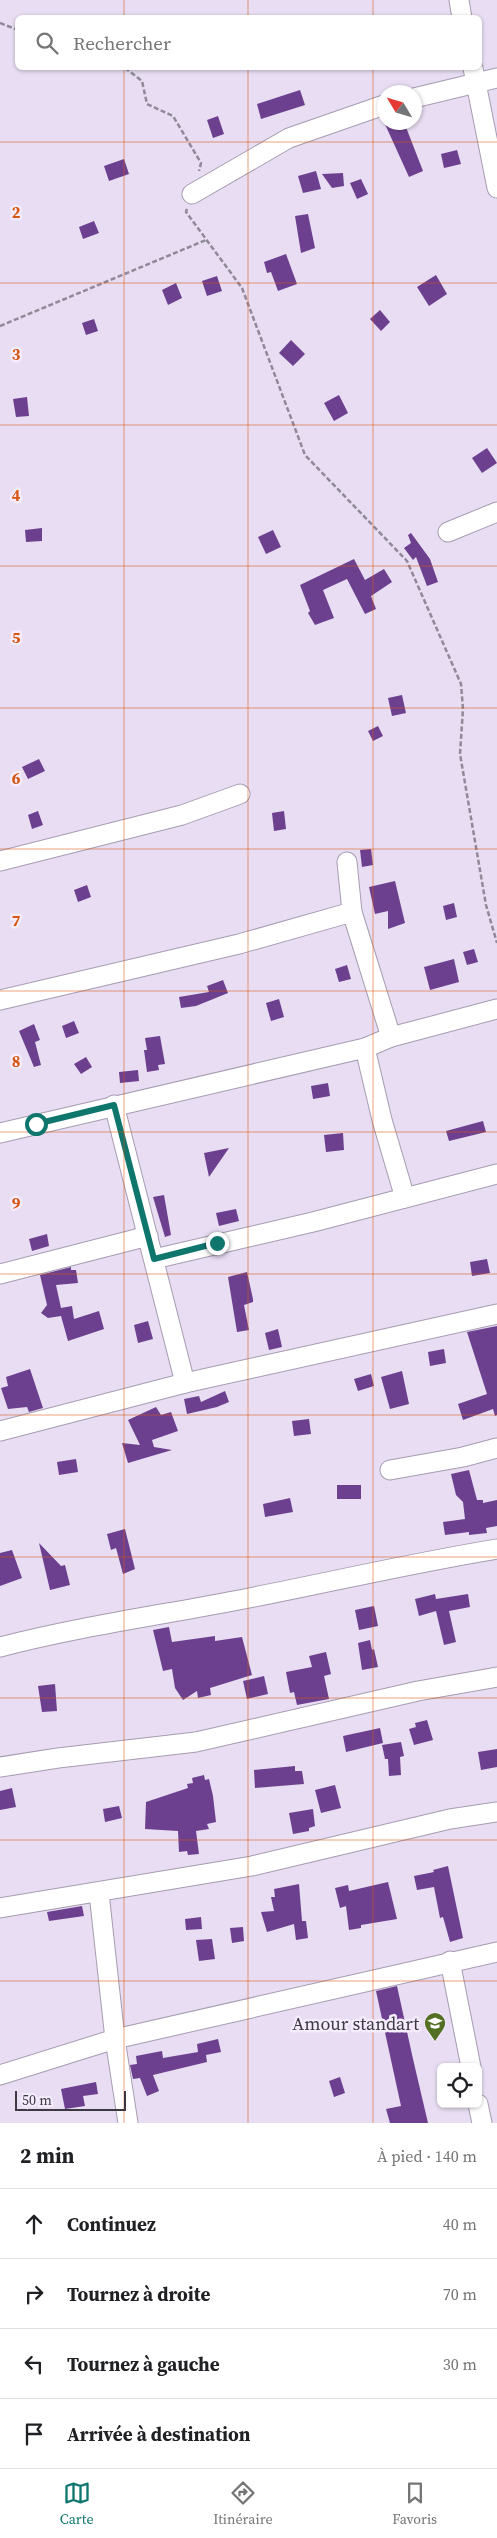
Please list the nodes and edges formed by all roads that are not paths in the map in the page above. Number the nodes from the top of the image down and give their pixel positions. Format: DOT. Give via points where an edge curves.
graph roads {
  1 [pos="459,0"];
  2 [pos="462,15"];
  3 [pos="474,76"];
  4 [pos="497,78"];
  5 [pos="422,95"];
  6 [pos="377,107"];
  7 [pos="497,188"];
  8 [pos="192,194"];
  9 [pos="497,512"];
  10 [pos="448,532"];
  11 [pos="240,794"];
  12 [pos="0,861"];
  13 [pos="347,862"];
  14 [pos="352,912"];
  15 [pos="0,1000"];
  16 [pos="497,1009"];
  17 [pos="391,1038"];
  18 [pos="365,1048"];
  19 [pos="114,1105"];
  20 [pos="0,1133"];
  21 [pos="497,1174"];
  22 [pos="405,1198"];
  23 [pos="148,1236"];
  24 [pos="154,1259"];
  25 [pos="0,1274"];
  26 [pos="497,1314"];
  27 [pos="185,1383"];
  28 [pos="0,1431"];
  29 [pos="497,1448"];
  30 [pos="390,1470"];
  31 [pos="497,1549"];
  32 [pos="0,1647"];
  33 [pos="497,1677"];
  34 [pos="0,1767"];
  35 [pos="497,1812"];
  36 [pos="99,1893"];
  37 [pos="0,1908"];
  38 [pos="497,1952"];
  39 [pos="450,1961"];
  40 [pos="115,2039"];
  41 [pos="470,2063"];
  42 [pos="0,2075"];
  43 [pos="479,2108"];
  44 [pos="128,2123"];
  45 [pos="482,2123"];
  1 -- 2 [label="street"];
  3 -- 4 [label="street"];
  3 -- 5 [label="street"];
  3 -- 7 [label="street"];
  6 -- 8 [label="street" via="289,138"];
  9 -- 10 [label="street"];
  11 -- 12 [label="street" via="182,816"];
  13 -- 14 [label="street"];
  14 -- 15 [label="street" via="239,944"];
  14 -- 17 [label="street"];
  16 -- 17 [label="street"];
  17 -- 18 [label="street"];
  18 -- 19 [label="street"];
  18 -- 22 [label="street"];
  19 -- 20 [label="street"];
  19 -- 23 [label="street"];
  21 -- 22 [label="street"];
  22 -- 24 [label="street"];
  23 -- 24 [label="street"];
  23 -- 25 [label="street"];
  24 -- 27 [label="street"];
  26 -- 27 [label="street"];
  27 -- 28 [label="street"];
  29 -- 30 [label="street"];
  31 -- 32 [label="street" via="410,1563"];
  33 -- 34 [label="street" via="418,1691 196,1742"];
  35 -- 36 [label="street" via="450,1819 252,1866"];
  36 -- 37 [label="street"];
  36 -- 40 [label="street"];
  38 -- 39 [label="street"];
  39 -- 40 [label="street"];
  39 -- 41 [label="street"];
  40 -- 42 [label="street"];
  40 -- 44 [label="street"];
  43 -- 45 [label="street"];
}
